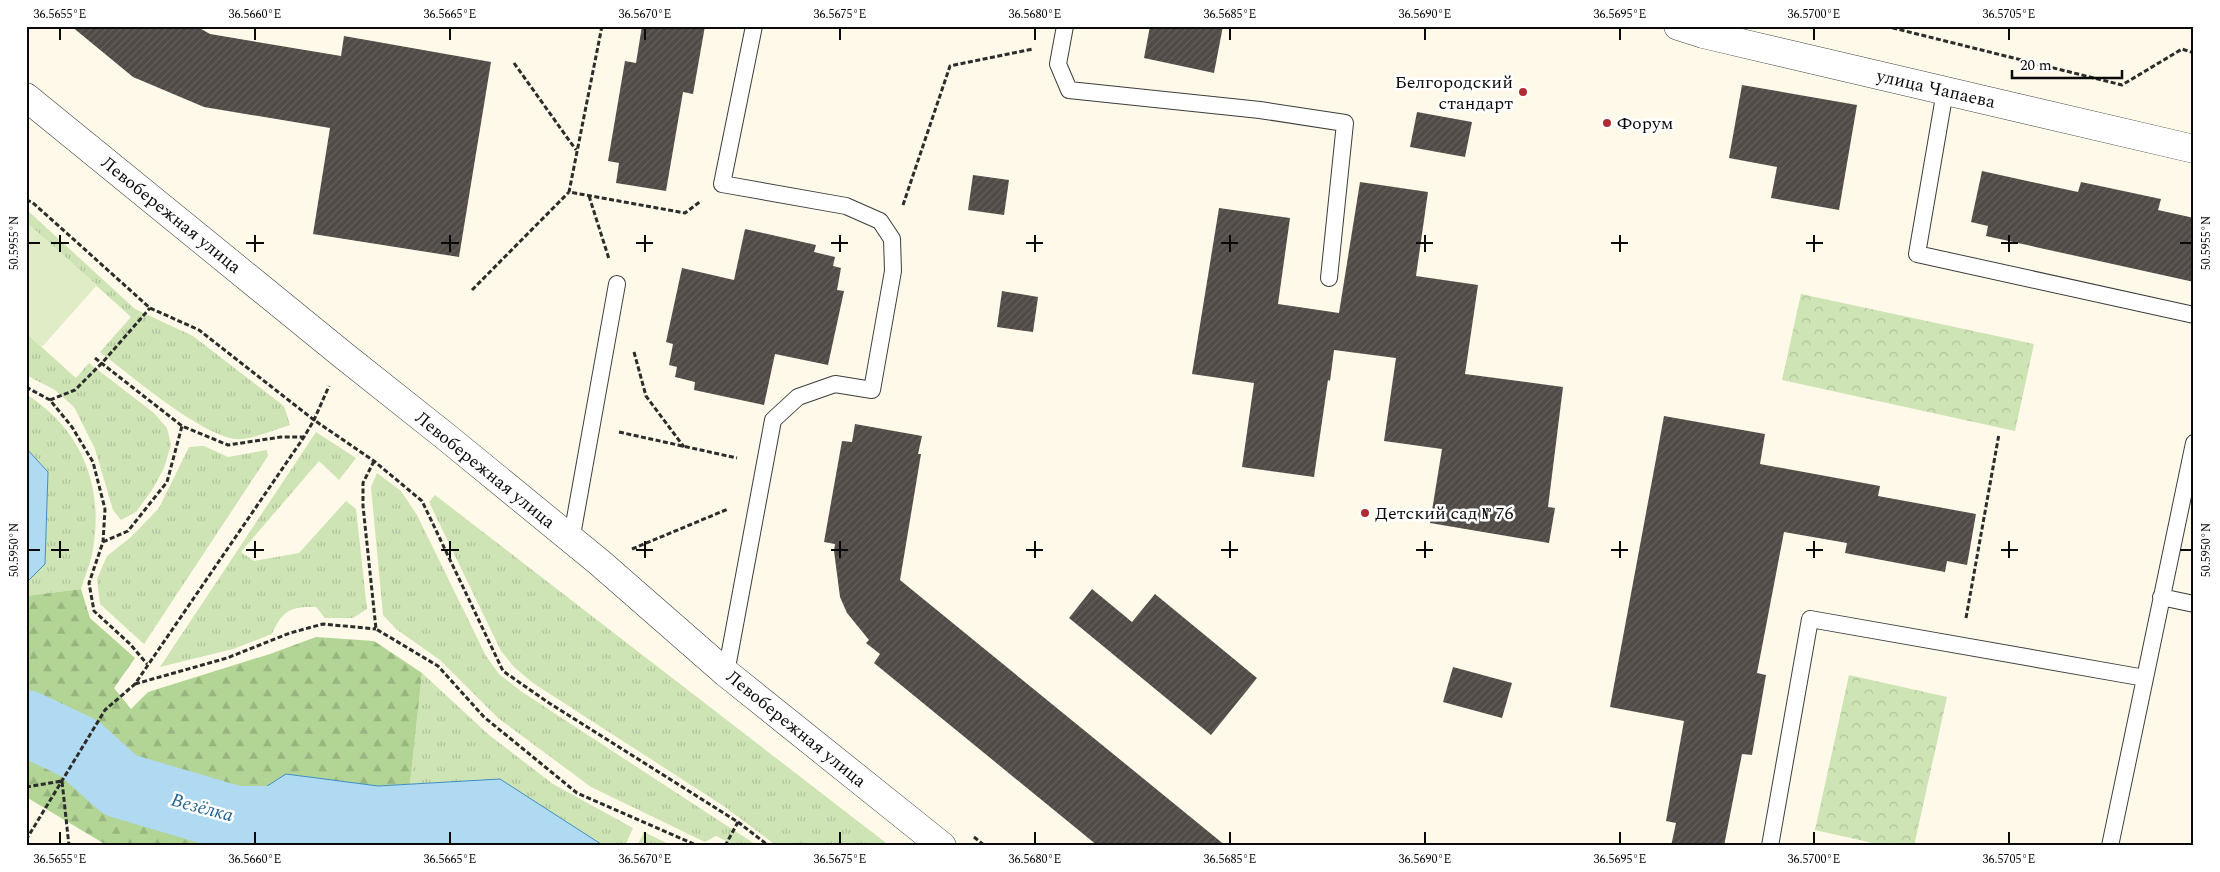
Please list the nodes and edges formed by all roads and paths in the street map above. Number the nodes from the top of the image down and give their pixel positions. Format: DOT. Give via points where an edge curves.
graph roads {
  1 [pos="602,26"];
  2 [pos="754,26"];
  3 [pos="1065,26"];
  4 [pos="1678,26"];
  5 [pos="1885,26"];
  6 [pos="1062,43"];
  7 [pos="2194,53"];
  8 [pos="514,63"];
  9 [pos="1945,91"];
  10 [pos="26,97"];
  11 [pos="2194,149"];
  12 [pos="577,151"];
  13 [pos="722,184"];
  14 [pos="569,192"];
  15 [pos="26,200"];
  16 [pos="892,239"];
  17 [pos="1329,278"];
  18 [pos="617,284"];
  19 [pos="472,290"];
  20 [pos="150,308"];
  21 [pos="2194,315"];
  22 [pos="342,355"];
  23 [pos="94,358"];
  24 [pos="102,363"];
  25 [pos="26,387"];
  26 [pos="50,400"];
  27 [pos="314,420"];
  28 [pos="592,425"];
  29 [pos="182,426"];
  30 [pos="1999,434"];
  31 [pos="304,437"];
  32 [pos="2194,443"];
  33 [pos="374,461"];
  34 [pos="765,464"];
  35 [pos="759,496"];
  36 [pos="571,541"];
  37 [pos="103,542"];
  38 [pos="600,562"];
  39 [pos="2162,597"];
  40 [pos="2194,604"];
  41 [pos="376,629"];
  42 [pos="1962,646"];
  43 [pos="148,664"];
  44 [pos="726,673"];
  45 [pos="2145,678"];
  46 [pos="135,684"];
  47 [pos="62,781"];
  48 [pos="26,787"];
  49 [pos="738,822"];
  50 [pos="26,840"];
  51 [pos="69,846"];
  52 [pos="698,846"];
  53 [pos="725,846"];
  54 [pos="769,846"];
  55 [pos="942,846"];
  56 [pos="1770,846"];
  57 [pos="2110,846"];
  1 -- 12 [label="path"];
  2 -- 13 [label="lane"];
  3 -- 6 [label="lane"];
  4 -- 9 [label="street, улица Чапаева"];
  5 -- 7 [label="path" via="2122,85 2182,49"];
  6 -- 16 [label="path" via="950,66"];
  6 -- 17 [label="lane" via="1058,64 1069,90 1260,110 1345,123"];
  8 -- 12 [label="path"];
  9 -- 11 [label="street, улица Чапаева"];
  9 -- 21 [label="lane" via="1917,254"];
  10 -- 22 [label="street, Левобережная улица"];
  12 -- 14 [label="path"];
  13 -- 14 [label="path" via="685,213"];
  13 -- 16 [label="lane" via="846,206 880,221"];
  14 -- 19 [label="path"];
  15 -- 20 [label="path"];
  16 -- 34 [label="lane" via="893,271 872,390 835,384 798,397 773,420"];
  18 -- 28 [label="lane"];
  20 -- 24 [label="path"];
  20 -- 27 [label="path" via="199,330"];
  22 -- 27 [label="path"];
  22 -- 36 [label="street, Левобережная улица"];
  23 -- 24 [label="path"];
  24 -- 26 [label="path" via="75,390"];
  24 -- 29 [label="path"];
  25 -- 26 [label="path"];
  26 -- 37 [label="path" via="72,427 93,462 106,508"];
  27 -- 31 [label="path"];
  27 -- 33 [label="path"];
  28 -- 34 [label="path"];
  28 -- 36 [label="lane"];
  29 -- 31 [label="path" via="228,446"];
  29 -- 37 [label="path" via="168,482 128,531"];
  30 -- 42 [label="path"];
  31 -- 43 [label="path"];
  32 -- 39 [label="lane"];
  33 -- 41 [label="path" via="363,483 363,506"];
  33 -- 49 [label="path" via="422,501 503,671"];
  34 -- 35 [label="lane"];
  35 -- 38 [label="path"];
  35 -- 44 [label="lane"];
  36 -- 38 [label="street, Левобережная улица"];
  37 -- 43 [label="path" via="89,583 94,612"];
  38 -- 44 [label="street, Левобережная улица"];
  39 -- 40 [label="lane"];
  39 -- 45 [label="lane"];
  41 -- 46 [label="path" via="323,624 290,633 227,658"];
  41 -- 52 [label="path" via="438,666 484,717 577,793"];
  42 -- 45 [label="lane"];
  42 -- 56 [label="lane" via="1810,619"];
  43 -- 46 [label="path"];
  44 -- 55 [label="street, Левобережная улица"];
  45 -- 57 [label="lane"];
  46 -- 47 [label="path" via="105,710"];
  47 -- 48 [label="path"];
  47 -- 50 [label="path"];
  47 -- 51 [label="path"];
  49 -- 53 [label="path"];
  49 -- 54 [label="path"];
}
